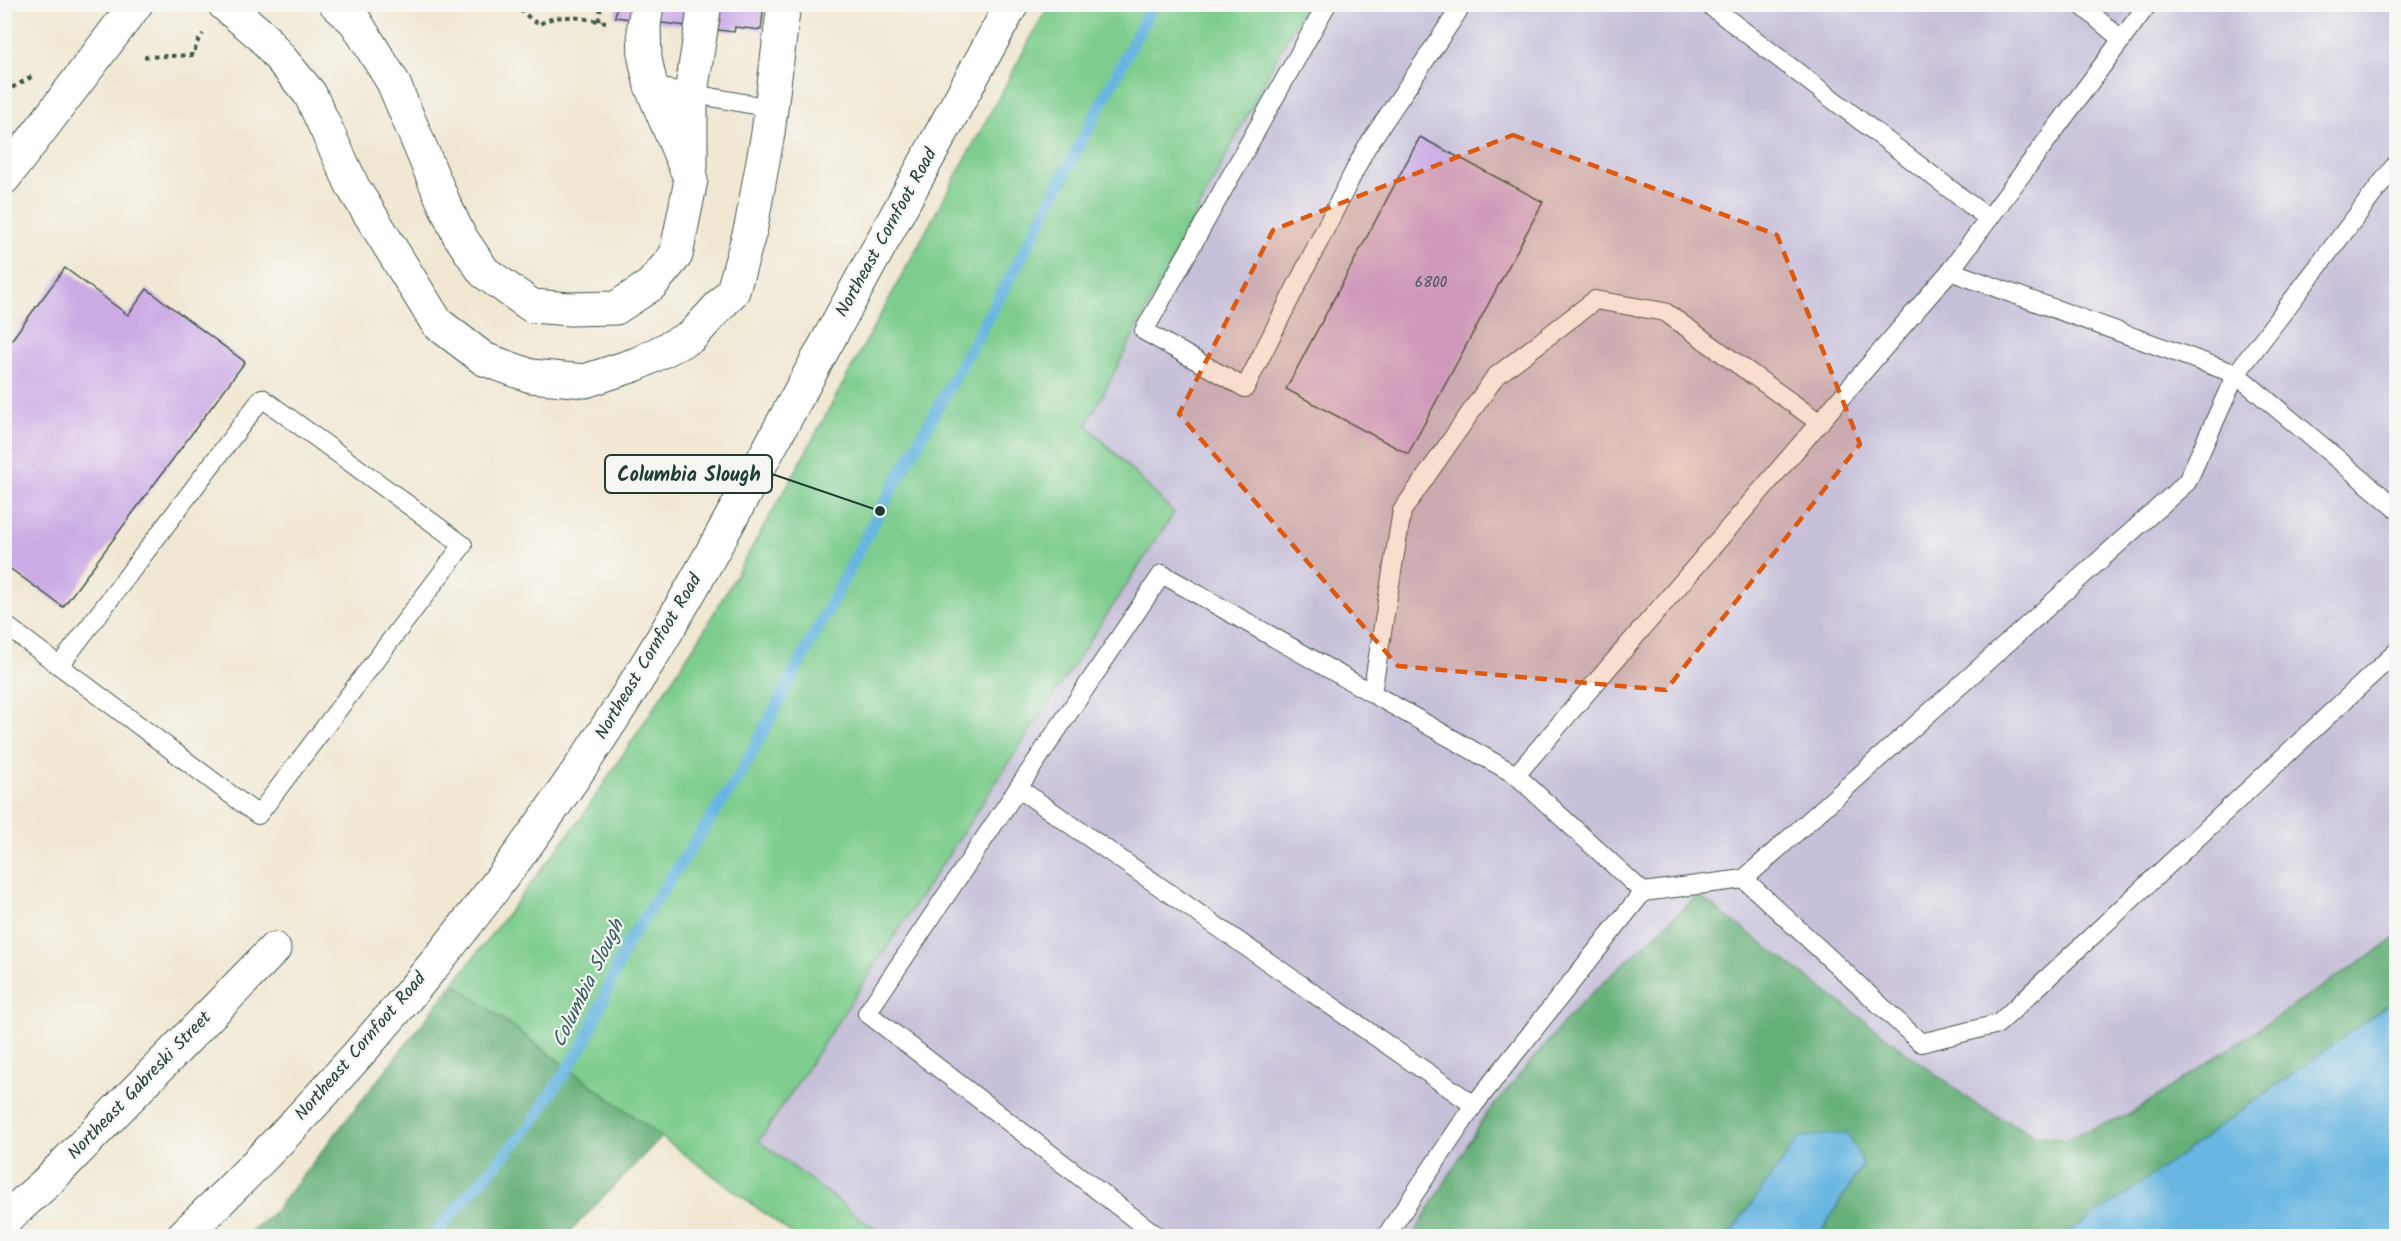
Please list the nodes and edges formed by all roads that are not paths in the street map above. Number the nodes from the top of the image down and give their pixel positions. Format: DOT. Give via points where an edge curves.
graph roads {
  1 [pos="136,4"];
  2 [pos="224,4"];
  3 [pos="336,4"];
  4 [pos="647,4"];
  5 [pos="705,4"];
  6 [pos="784,4"];
  7 [pos="1012,4"];
  8 [pos="1327,4"];
  9 [pos="1463,4"];
  10 [pos="1708,4"];
  11 [pos="2080,4"];
  12 [pos="2148,4"];
  13 [pos="2122,40"];
  14 [pos="651,86"];
  15 [pos="691,93"];
  16 [pos="771,108"];
  17 [pos="2397,164"];
  18 [pos="4,178"];
  19 [pos="691,180"];
  20 [pos="1989,219"];
  21 [pos="1950,272"];
  22 [pos="2236,374"];
  23 [pos="1820,423"];
  24 [pos="2397,508"];
  25 [pos="4,624"];
  26 [pos="2397,652"];
  27 [pos="60,665"];
  28 [pos="1372,693"];
  29 [pos="1516,775"];
  30 [pos="1018,788"];
  31 [pos="1744,879"];
  32 [pos="1643,892"];
  33 [pos="274,950"];
  34 [pos="1474,1105"];
  35 [pos="4,1220"];
  36 [pos="183,1236"];
  37 [pos="1157,1236"];
  38 [pos="1386,1236"];
  1 -- 18 [label="street"];
  2 -- 16 [label="street" via="261,35 310,94 353,187 437,323 484,359 531,376 585,381 637,364 692,336 733,291 752,227"];
  3 -- 19 [label="street" via="355,21 393,82 459,235 484,272 532,306 616,308 651,285 676,255"];
  4 -- 14 [label="street" via="645,59"];
  5 -- 15 [label="street"];
  6 -- 16 [label="street"];
  7 -- 36 [label="street, Northeast Cornfoot Road" via="714,550 648,663 581,766 526,844 404,1000 276,1143"];
  8 -- 9 [label="lane" via="1144,331 1245,388 1366,148"];
  10 -- 20 [label="lane"];
  11 -- 13 [label="lane"];
  12 -- 13 [label="lane"];
  13 -- 20 [label="lane"];
  14 -- 15 [label="lane"];
  14 -- 19 [label="street"];
  15 -- 16 [label="lane"];
  15 -- 19 [label="street"];
  17 -- 22 [label="lane"];
  20 -- 21 [label="lane"];
  21 -- 22 [label="lane"];
  21 -- 23 [label="lane"];
  22 -- 24 [label="lane"];
  22 -- 31 [label="lane" via="2187,482"];
  23 -- 28 [label="lane" via="1665,312 1595,300 1495,378 1402,511"];
  23 -- 29 [label="lane"];
  25 -- 27 [label="lane"];
  26 -- 31 [label="lane" via="1998,1024 1921,1043"];
  27 -- 27 [label="lane" via="258,815 463,546 262,398"];
  28 -- 29 [label="lane"];
  28 -- 30 [label="lane" via="1162,574"];
  29 -- 32 [label="lane"];
  30 -- 34 [label="lane"];
  30 -- 37 [label="lane" via="867,1013"];
  31 -- 32 [label="lane"];
  32 -- 34 [label="lane"];
  33 -- 35 [label="street, Northeast Gabreski Street" via="45,1184"];
  34 -- 38 [label="lane"];
}
